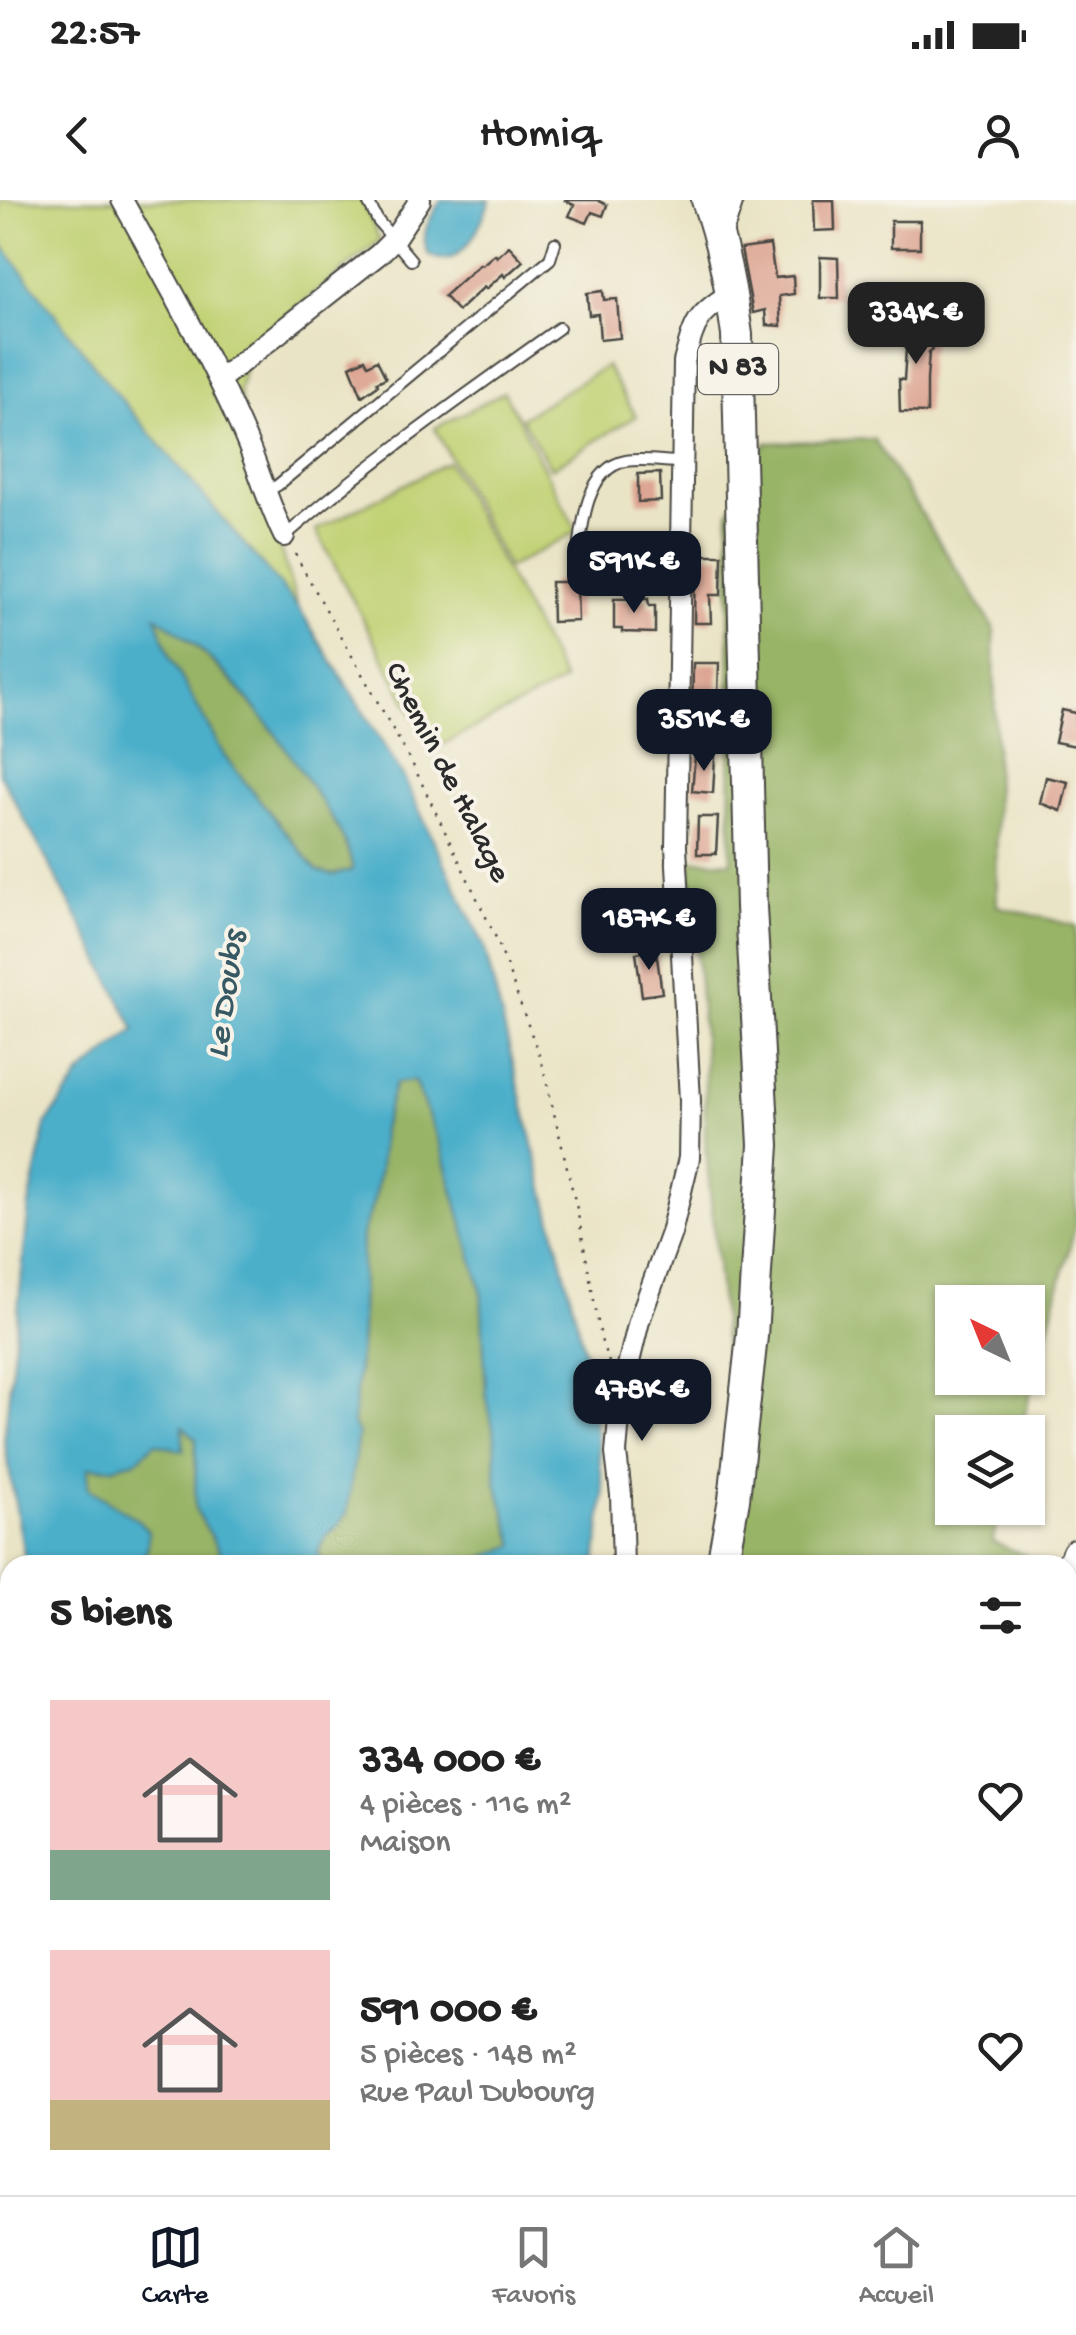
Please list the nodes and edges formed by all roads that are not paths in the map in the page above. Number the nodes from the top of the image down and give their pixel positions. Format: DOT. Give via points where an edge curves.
graph roads {
  1 [pos="122,200"];
  2 [pos="367,200"];
  3 [pos="420,200"];
  4 [pos="707,200"];
  5 [pos="732,200"];
  6 [pos="394,239"];
  7 [pos="720,239"];
  8 [pos="555,243"];
  9 [pos="411,260"];
  10 [pos="732,292"];
  11 [pos="558,328"];
  12 [pos="219,380"];
  13 [pos="682,462"];
  14 [pos="266,492"];
  15 [pos="284,536"];
  16 [pos="576,576"];
  17 [pos="623,1555"];
  18 [pos="724,1555"];
  1 -- 12 [label="street"];
  2 -- 6 [label="lane"];
  3 -- 6 [label="street"];
  4 -- 7 [label="main road, N 83"];
  5 -- 7 [label="street"];
  6 -- 9 [label="lane"];
  6 -- 12 [label="street"];
  7 -- 10 [label="main road, N 83"];
  8 -- 14 [label="lane" via="550,259"];
  10 -- 13 [label="street" via="707,307 684,362"];
  10 -- 18 [label="main road, N 83" via="764,1145 752,1336"];
  11 -- 15 [label="lane"];
  12 -- 14 [label="street"];
  13 -- 16 [label="lane" via="624,461 602,476 588,496"];
  13 -- 17 [label="street" via="676,846 689,1158 620,1395"];
  14 -- 15 [label="street"];
}
